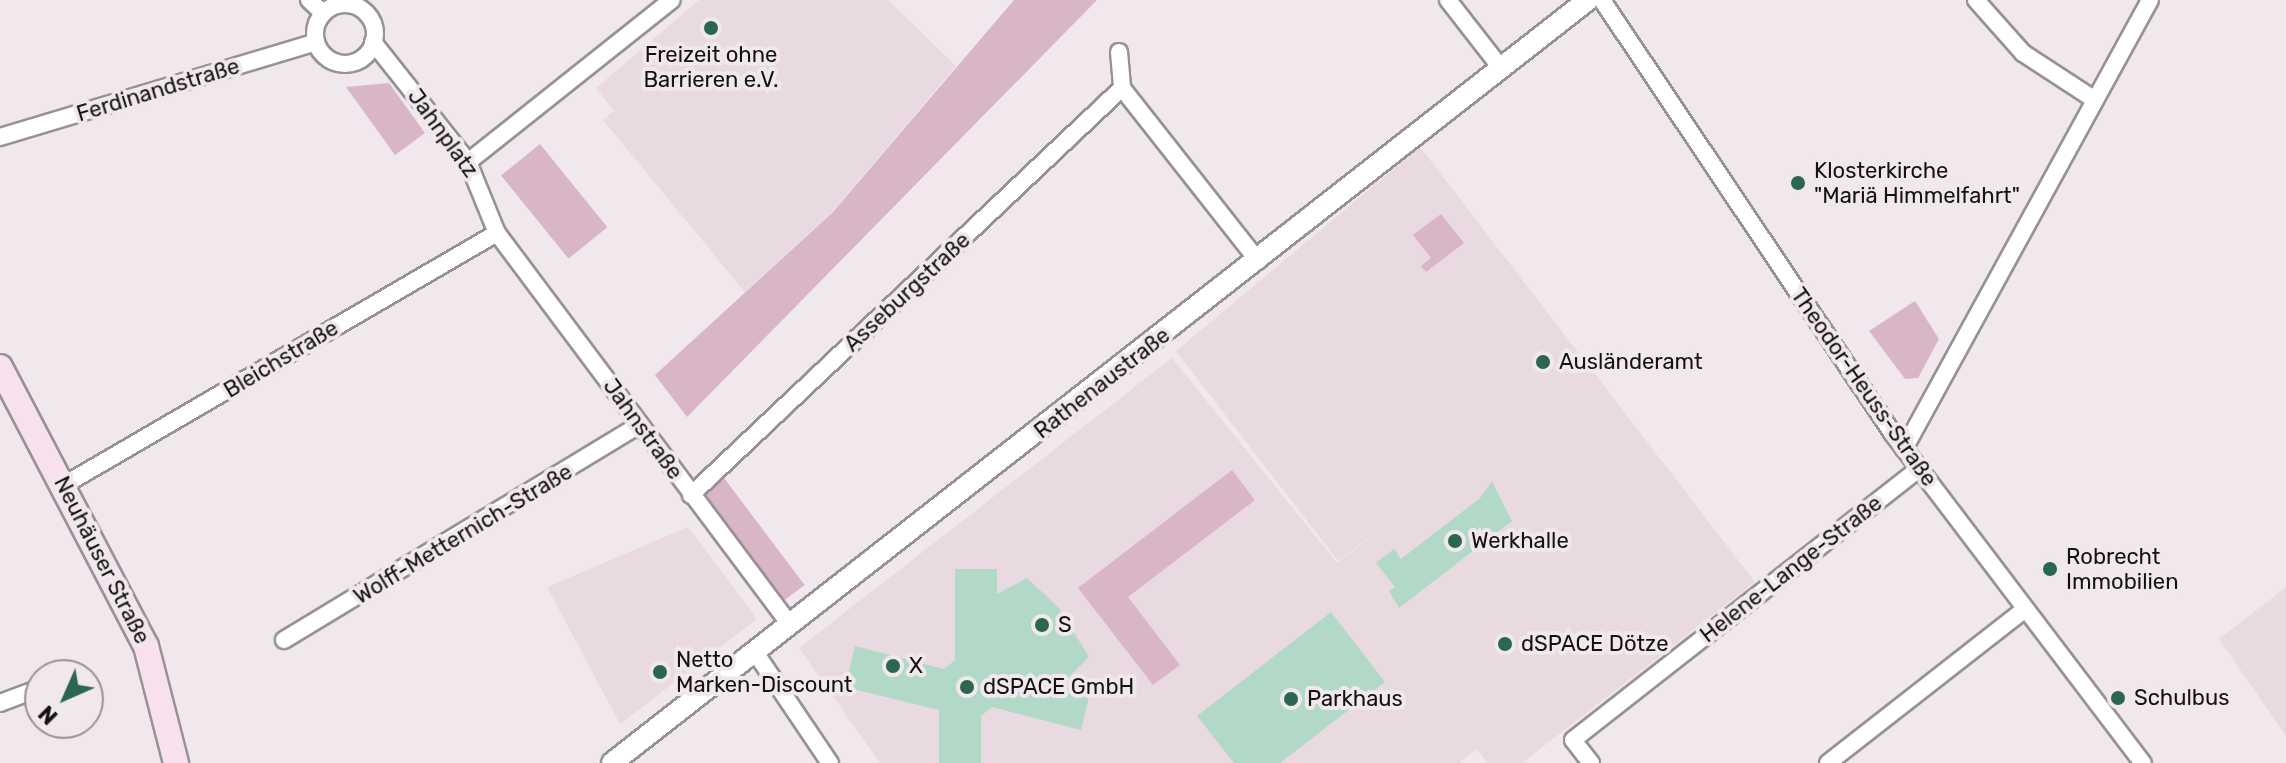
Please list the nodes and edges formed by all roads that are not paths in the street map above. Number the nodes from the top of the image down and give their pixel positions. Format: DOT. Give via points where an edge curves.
graph roads {
  1 [pos="309,0"];
  2 [pos="672,0"];
  3 [pos="1448,0"];
  4 [pos="1588,0"];
  5 [pos="1602,0"];
  6 [pos="1976,0"];
  7 [pos="2150,0"];
  8 [pos="355,3"];
  9 [pos="323,13"];
  10 [pos="316,42"];
  11 [pos="373,42"];
  12 [pos="1119,52"];
  13 [pos="1501,68"];
  14 [pos="1122,88"];
  15 [pos="2095,100"];
  16 [pos="0,137"];
  17 [pos="468,162"];
  18 [pos="497,233"];
  19 [pos="1258,261"];
  20 [pos="0,367"];
  21 [pos="640,424"];
  22 [pos="1904,449"];
  23 [pos="1918,469"];
  24 [pos="64,485"];
  25 [pos="691,495"];
  26 [pos="2025,609"];
  27 [pos="790,625"];
  28 [pos="284,640"];
  29 [pos="755,652"];
  30 [pos="24,694"];
  31 [pos="0,703"];
  32 [pos="176,763"];
  33 [pos="612,763"];
  34 [pos="830,763"];
  35 [pos="1591,763"];
  36 [pos="1828,763"];
  37 [pos="2143,763"];
  1 -- 9 [label="street"];
  2 -- 17 [label="street"];
  3 -- 13 [label="street"];
  4 -- 13 [label="street, Rathenaustraße"];
  5 -- 22 [label="street, Theodor-Heuss-Straße"];
  6 -- 15 [label="street" via="2023,53"];
  7 -- 15 [label="street"];
  8 -- 9 [label="street, Jahnplatz" via="338,4"];
  8 -- 11 [label="street, Jahnplatz" via="371,20"];
  9 -- 10 [label="street"];
  10 -- 11 [label="street" via="328,59 347,64 363,57"];
  10 -- 16 [label="street, Ferdinandstraße"];
  11 -- 17 [label="street, Jahnplatz"];
  12 -- 14 [label="street"];
  13 -- 19 [label="street, Rathenaustraße"];
  14 -- 19 [label="street"];
  14 -- 25 [label="street, Asseburgstraße"];
  15 -- 22 [label="street"];
  17 -- 18 [label="street, Jahnplatz"];
  18 -- 21 [label="street, Jahnstraße"];
  18 -- 24 [label="street, Bleichstraße"];
  19 -- 27 [label="street, Rathenaustraße"];
  20 -- 24 [label="main road, Neuhäuser Straße"];
  21 -- 25 [label="street, Jahnstraße"];
  21 -- 28 [label="street, Wolff-Metternich-Straße"];
  22 -- 23 [label="street, Theodor-Heuss-Straße"];
  23 -- 26 [label="street, Theodor-Heuss-Straße"];
  23 -- 35 [label="street, Helene-Lange-Straße" via="1573,740"];
  24 -- 32 [label="main road, Neuhäuser Straße" via="146,646"];
  25 -- 27 [label="street, Jahnstraße"];
  26 -- 36 [label="street"];
  26 -- 37 [label="street, Theodor-Heuss-Straße"];
  27 -- 29 [label="street, Rathenaustraße"];
  29 -- 33 [label="street, Rathenaustraße"];
  29 -- 34 [label="street"];
  30 -- 31 [label="street"];
}
